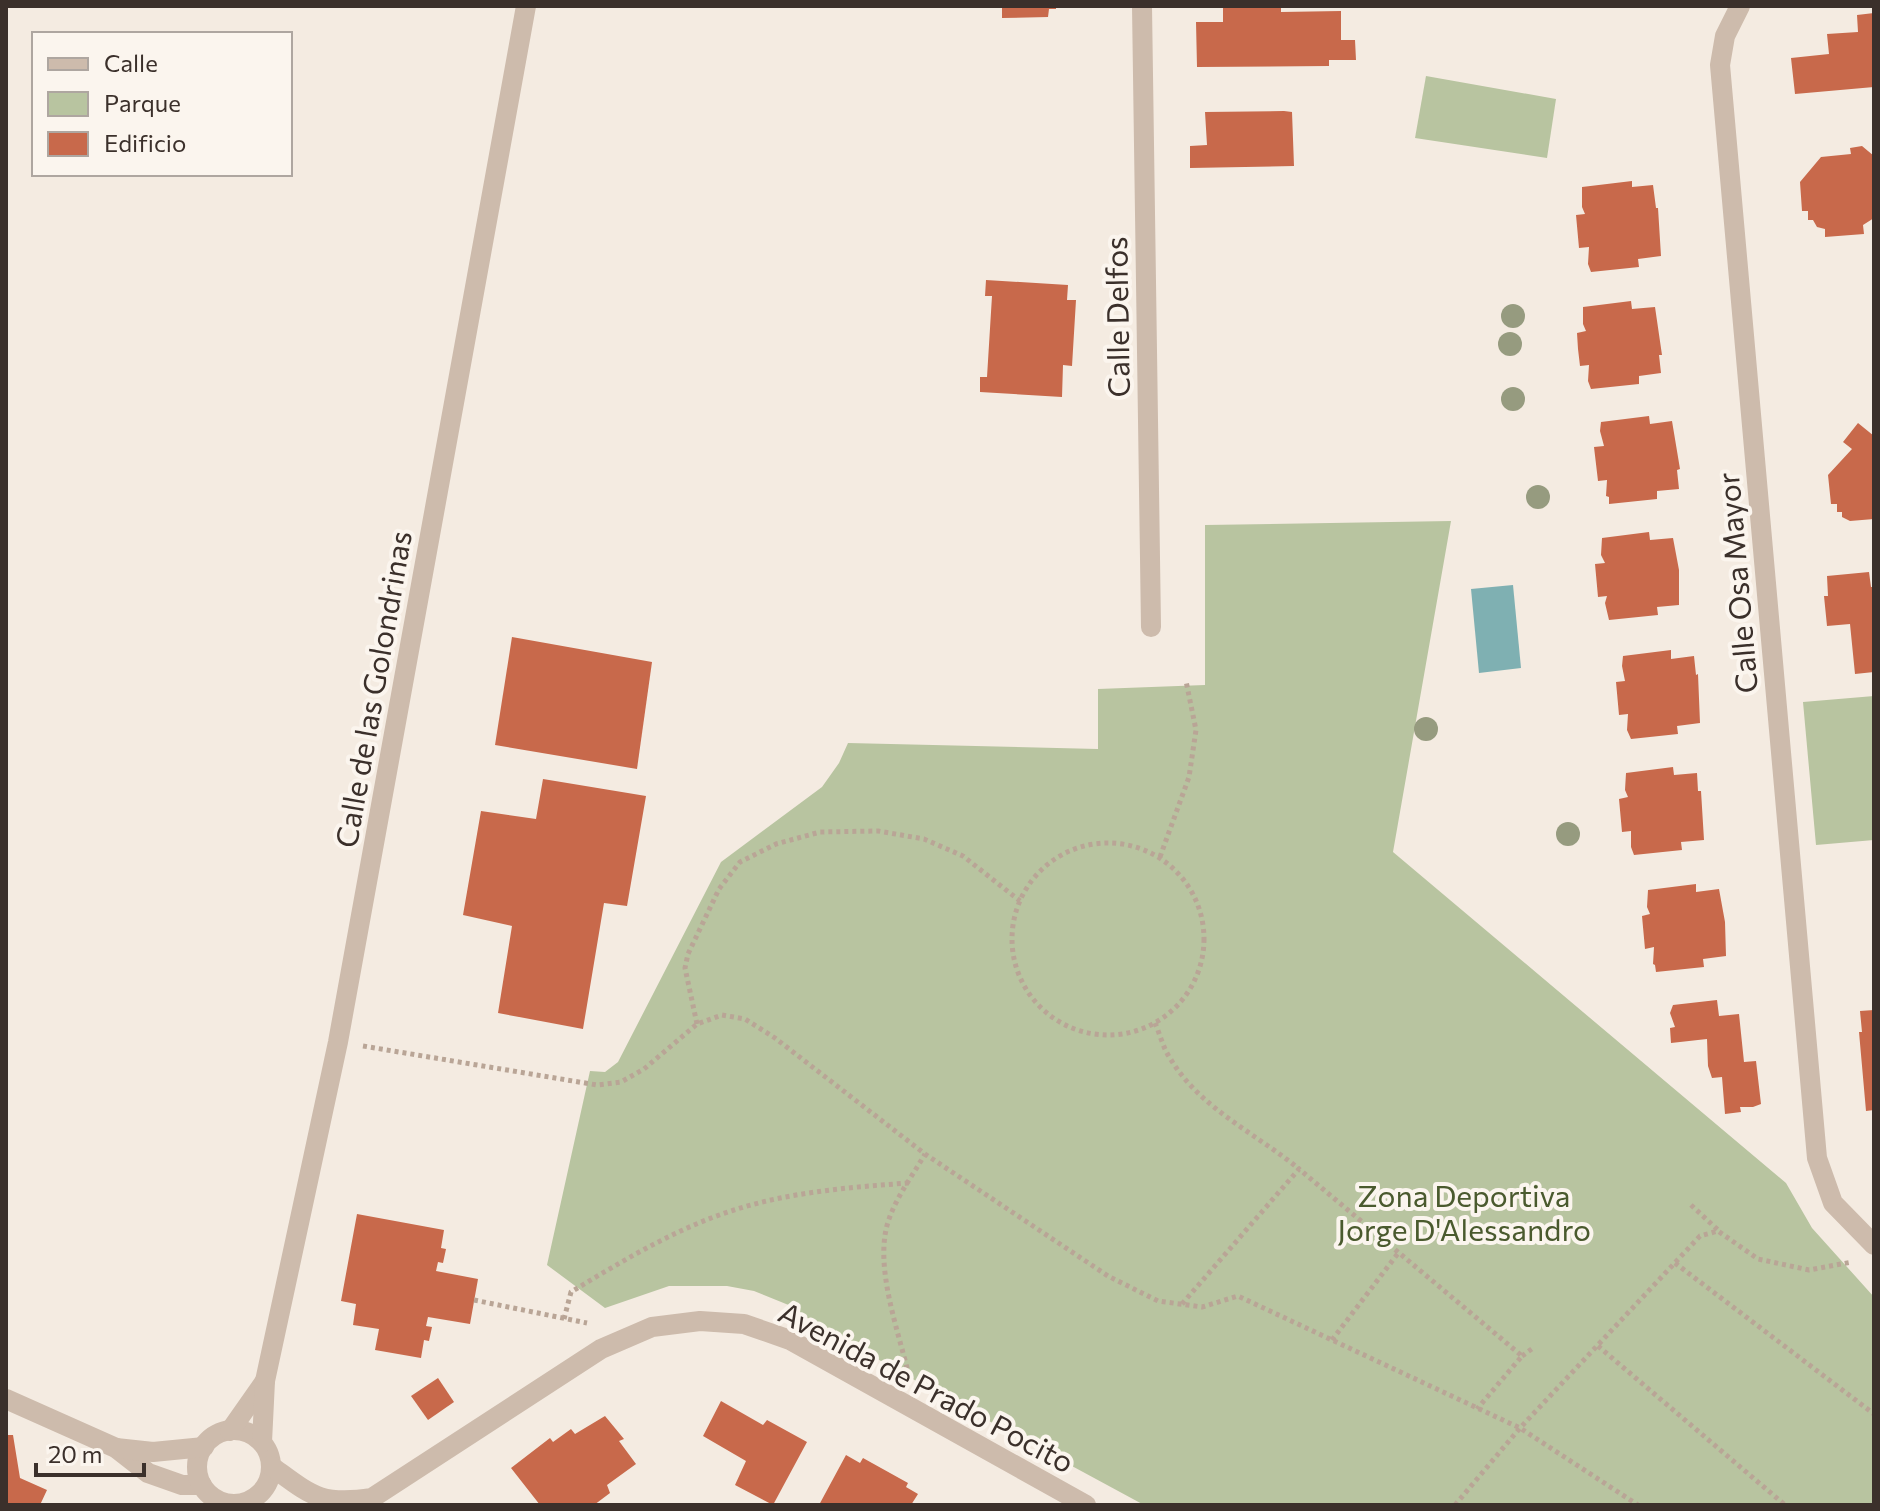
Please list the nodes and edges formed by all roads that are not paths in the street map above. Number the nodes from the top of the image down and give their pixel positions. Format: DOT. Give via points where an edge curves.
graph roads {
  1 [pos="526,6"];
  2 [pos="1142,6"];
  3 [pos="1740,6"];
  4 [pos="1151,627"];
  5 [pos="1874,1245"];
  6 [pos="265,1381"];
  7 [pos="6,1399"];
  8 [pos="230,1431"];
  9 [pos="262,1442"];
  10 [pos="204,1447"];
  11 [pos="116,1448"];
  12 [pos="271,1466"];
  13 [pos="202,1485"];
  14 [pos="266,1496"];
  15 [pos="219,1503"];
  16 [pos="1086,1505"];
  1 -- 6 [label="street, Calle de las Golondrinas" via="338,1042"];
  2 -- 4 [label="street, Calle Delfos"];
  3 -- 5 [label="street, Calle Osa Mayor" via="1725,36 1720,65 1817,1158 1833,1203"];
  6 -- 8 [label="street, Calle de las Golondrinas"];
  6 -- 9 [label="street, Calle de las Golondrinas"];
  7 -- 11 [label="street"];
  8 -- 9 [label="street"];
  8 -- 10 [label="street"];
  9 -- 12 [label="street"];
  10 -- 11 [label="street" via="153,1452"];
  10 -- 13 [label="street" via="198,1459"];
  11 -- 13 [label="street" via="148,1473 182,1485"];
  12 -- 14 [label="street"];
  12 -- 16 [label="street, Avenida de Prado Pocito" via="315,1496 341,1503 372,1498 601,1349 652,1327 700,1321 744,1324 790,1340"];
  13 -- 15 [label="street"];
  14 -- 15 [label="street"];
}
